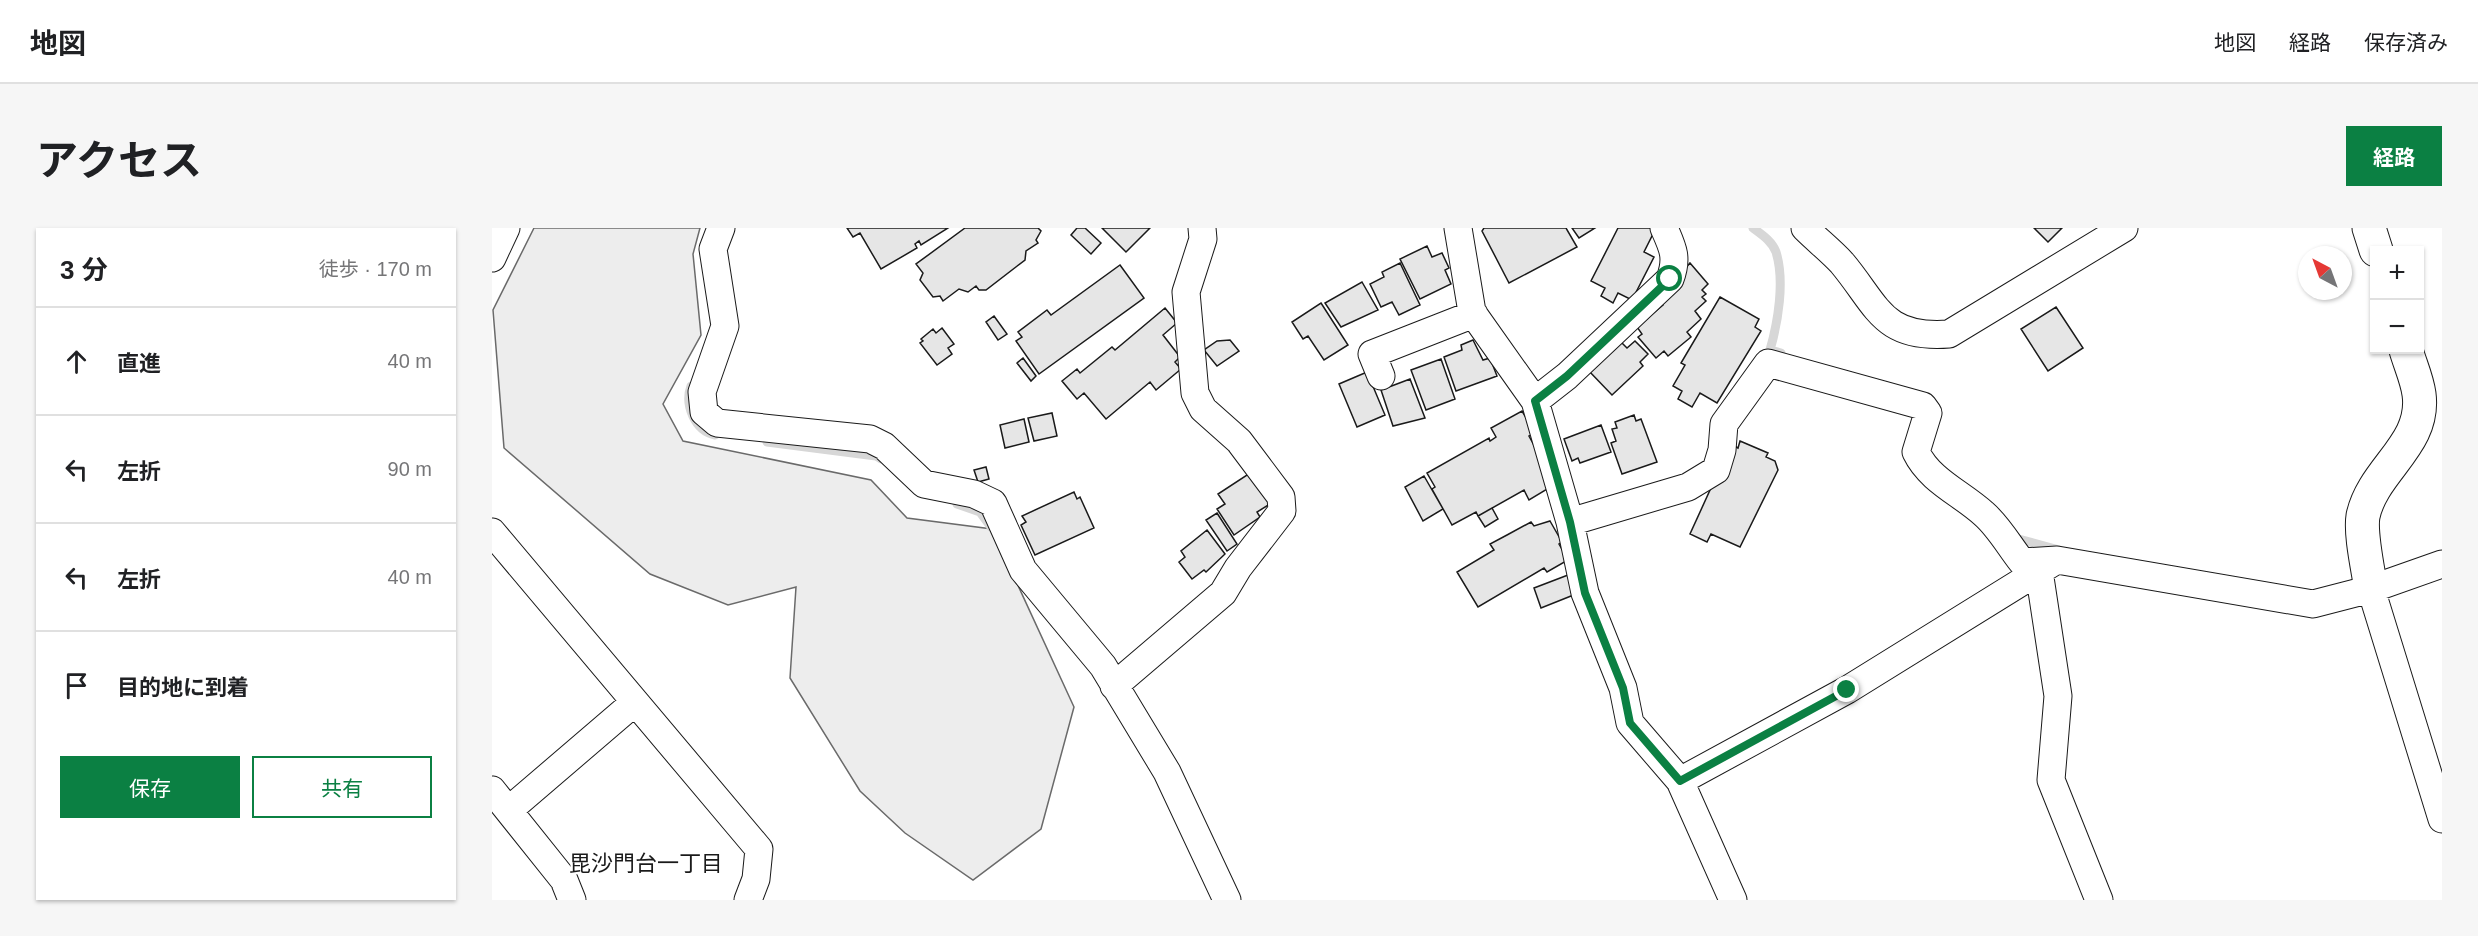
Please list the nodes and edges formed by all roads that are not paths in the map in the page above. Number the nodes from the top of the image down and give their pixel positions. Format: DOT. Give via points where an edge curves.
graph roads {
  1 [pos="506,228"];
  2 [pos="721,228"];
  3 [pos="1202,228"];
  4 [pos="1458,228"];
  5 [pos="1664,228"];
  6 [pos="1805,228"];
  7 [pos="2124,228"];
  8 [pos="2369,228"];
  9 [pos="2375,246"];
  10 [pos="492,258"];
  11 [pos="1474,314"];
  12 [pos="2407,354"];
  13 [pos="1381,376"];
  14 [pos="1535,401"];
  15 [pos="1570,522"];
  16 [pos="492,532"];
  17 [pos="2442,564"];
  18 [pos="2048,565"];
  19 [pos="2371,589"];
  20 [pos="1114,686"];
  21 [pos="635,702"];
  22 [pos="1680,781"];
  23 [pos="2437,787"];
  24 [pos="500,800"];
  25 [pos="2442,819"];
  26 [pos="572,900"];
  27 [pos="748,900"];
  28 [pos="1227,900"];
  29 [pos="1733,900"];
  30 [pos="2099,900"];
  1 -- 10 [label="street"];
  2 -- 20 [label="street" via="713,249 725,326 702,392 704,412 717,423 870,439 924,484 974,494 993,503 1023,570 1103,666"];
  3 -- 20 [label="street" via="1203,239 1186,292 1195,393 1203,409 1239,441 1281,498 1282,511 1223,593"];
  4 -- 11 [label="street"];
  5 -- 14 [label="street" via="1676,252 1670,279"];
  6 -- 7 [label="street" via="1841,263 1891,325 1924,336 1948,334"];
  8 -- 9 [label="street"];
  11 -- 13 [label="street" via="1372,354"];
  11 -- 14 [label="street"];
  12 -- 19 [label="street" via="2419,394 2417,426 2402,452 2373,487 2363,517"];
  14 -- 15 [label="street"];
  15 -- 18 [label="street" via="1688,487 1716,470 1724,424 1767,363 1923,406 1928,413 1916,452 1920,460 1940,481 1985,515 2022,562"];
  15 -- 22 [label="street" via="1585,593 1623,688 1630,723"];
  16 -- 21 [label="street"];
  17 -- 19 [label="street"];
  18 -- 19 [label="street" via="2313,604"];
  18 -- 22 [label="street" via="1847,690"];
  18 -- 30 [label="street" via="2058,696 2051,780"];
  19 -- 23 [label="street"];
  20 -- 28 [label="street" via="1167,772"];
  21 -- 24 [label="street"];
  21 -- 27 [label="street" via="759,849 756,879"];
  22 -- 29 [label="street"];
  23 -- 25 [label="street"];
  24 -- 26 [label="street" via="564,880"];
}
